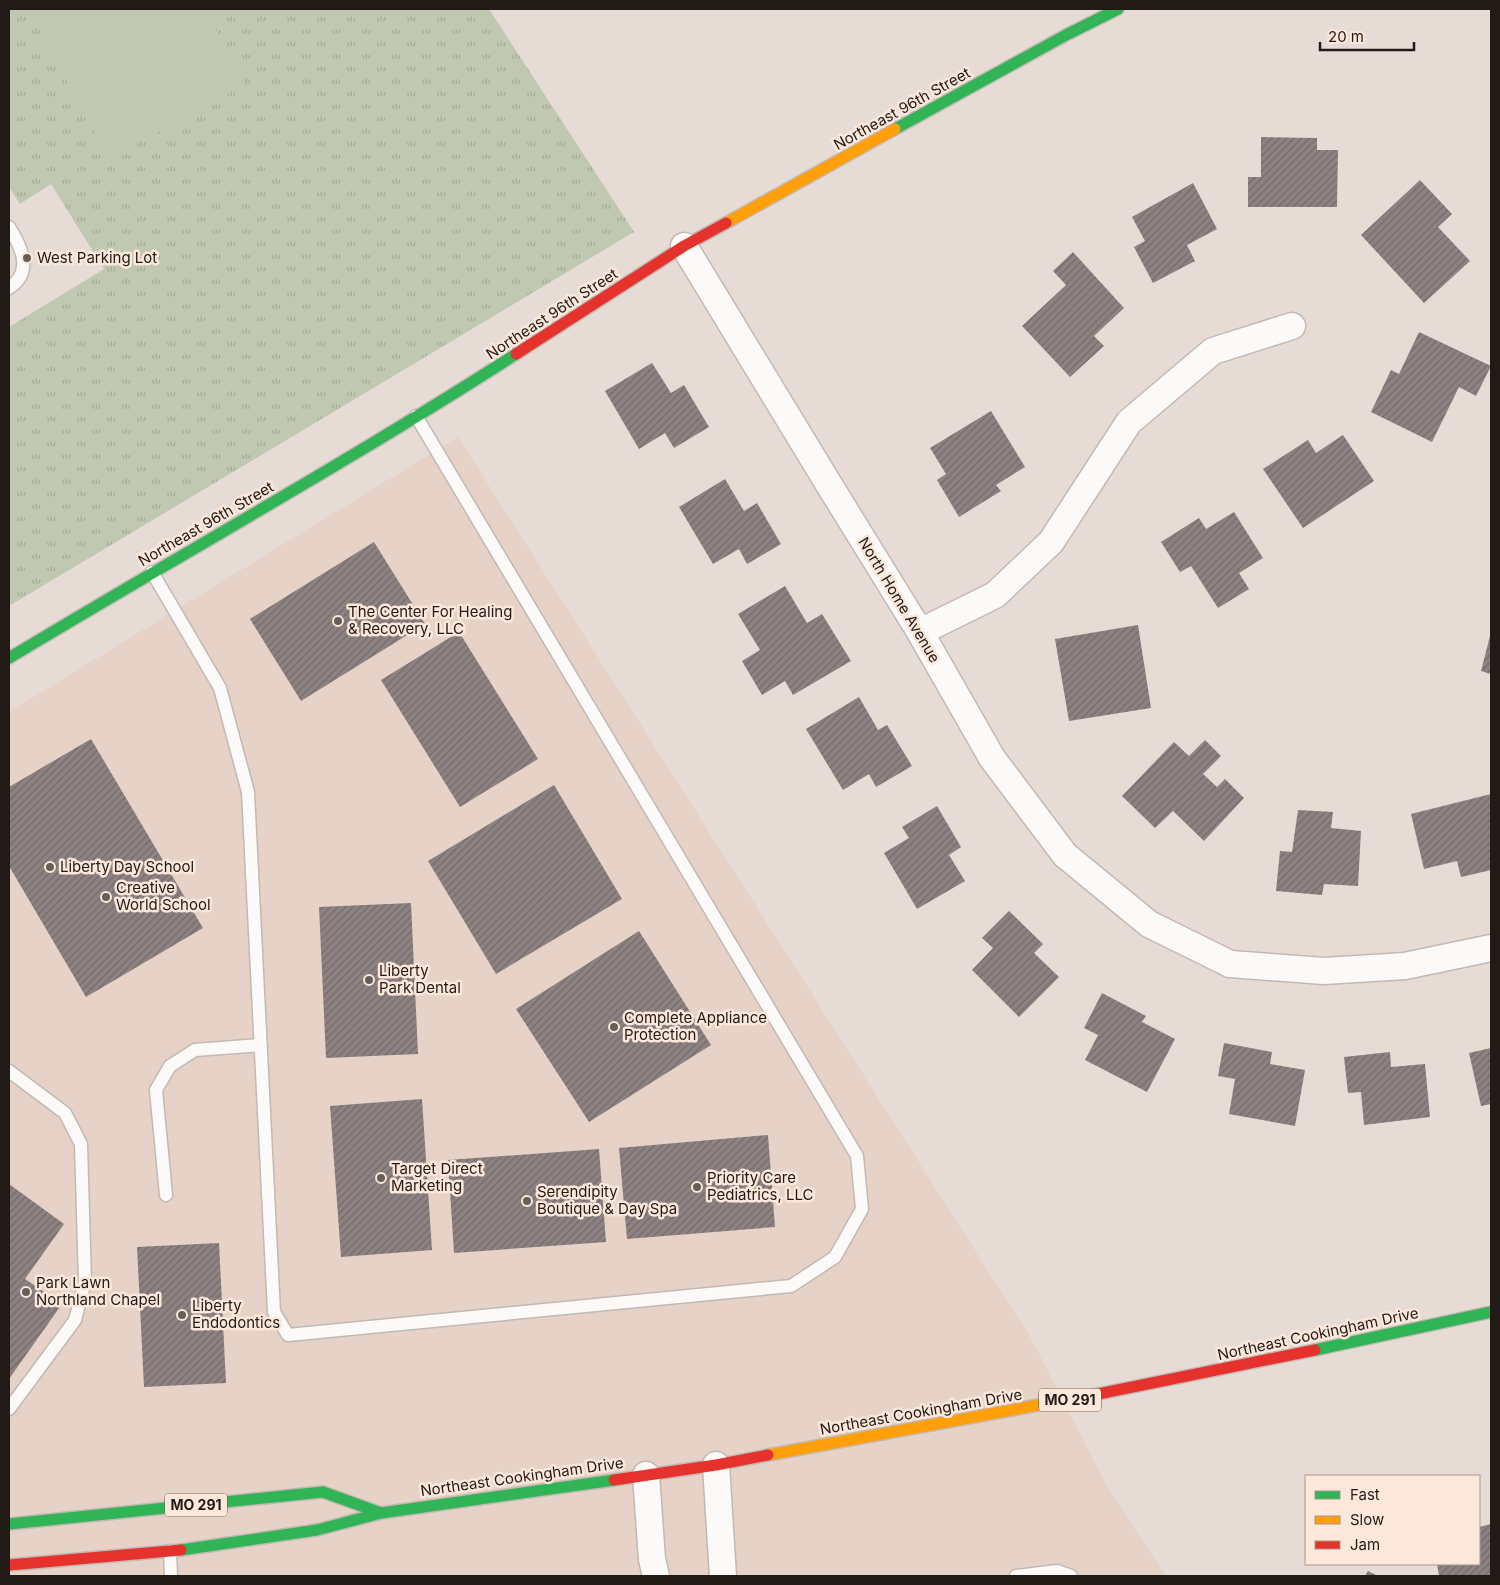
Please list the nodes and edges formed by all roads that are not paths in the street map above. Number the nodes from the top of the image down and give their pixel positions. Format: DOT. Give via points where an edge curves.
graph roads {
  1 [pos="1118,9"];
  2 [pos="9,226"];
  3 [pos="684,246"];
  4 [pos="9,288"];
  5 [pos="1292,326"];
  6 [pos="416,416"];
  7 [pos="152,572"];
  8 [pos="920,632"];
  9 [pos="9,658"];
  10 [pos="1491,948"];
  11 [pos="261,1045"];
  12 [pos="9,1071"];
  13 [pos="166,1195"];
  14 [pos="1491,1312"];
  15 [pos="9,1409"];
  16 [pos="716,1466"];
  17 [pos="646,1475"];
  18 [pos="381,1512"];
  19 [pos="9,1524"];
  20 [pos="170,1551"];
  21 [pos="9,1565"];
  22 [pos="171,1576"];
  23 [pos="656,1576"];
  24 [pos="723,1576"];
  25 [pos="1016,1576"];
  26 [pos="1071,1576"];
  1 -- 3 [label="main road, Northeast 96th Street"];
  2 -- 4 [label="lane" via="23,254 24,266"];
  3 -- 6 [label="main road, Northeast 96th Street"];
  3 -- 8 [label="street, North Home Avenue"];
  5 -- 8 [label="street" via="1213,352 1130,422 1051,542 995,595"];
  6 -- 7 [label="main road, Northeast 96th Street"];
  6 -- 11 [label="lane" via="857,1156 862,1209 835,1257 791,1286 288,1335 274,1312"];
  7 -- 9 [label="main road, Northeast 96th Street"];
  7 -- 11 [label="lane" via="220,688 248,792"];
  8 -- 10 [label="street, North Home Avenue" via="992,758 1065,855 1149,924 1230,964 1324,971 1405,966"];
  11 -- 13 [label="lane" via="195,1050 170,1066 156,1090"];
  12 -- 15 [label="lane" via="66,1113 81,1144 85,1282 75,1320"];
  14 -- 16 [label="main road, Northeast Cookingham Drive / MO 291" via="1154,1384"];
  16 -- 17 [label="main road, Northeast Cookingham Drive / MO 291"];
  16 -- 24 [label="street"];
  17 -- 18 [label="main road, Northeast Cookingham Drive / MO 291"];
  17 -- 23 [label="street"];
  18 -- 19 [label="main road, Northeast Cookingham Drive / MO 291" via="323,1492"];
  18 -- 20 [label="main road, Northeast Cookingham Drive / MO 291" via="318,1530"];
  20 -- 21 [label="main road, Northeast Cookingham Drive / MO 291"];
  20 -- 22 [label="lane"];
  25 -- 26 [label="lane" via="1057,1571"];
}
